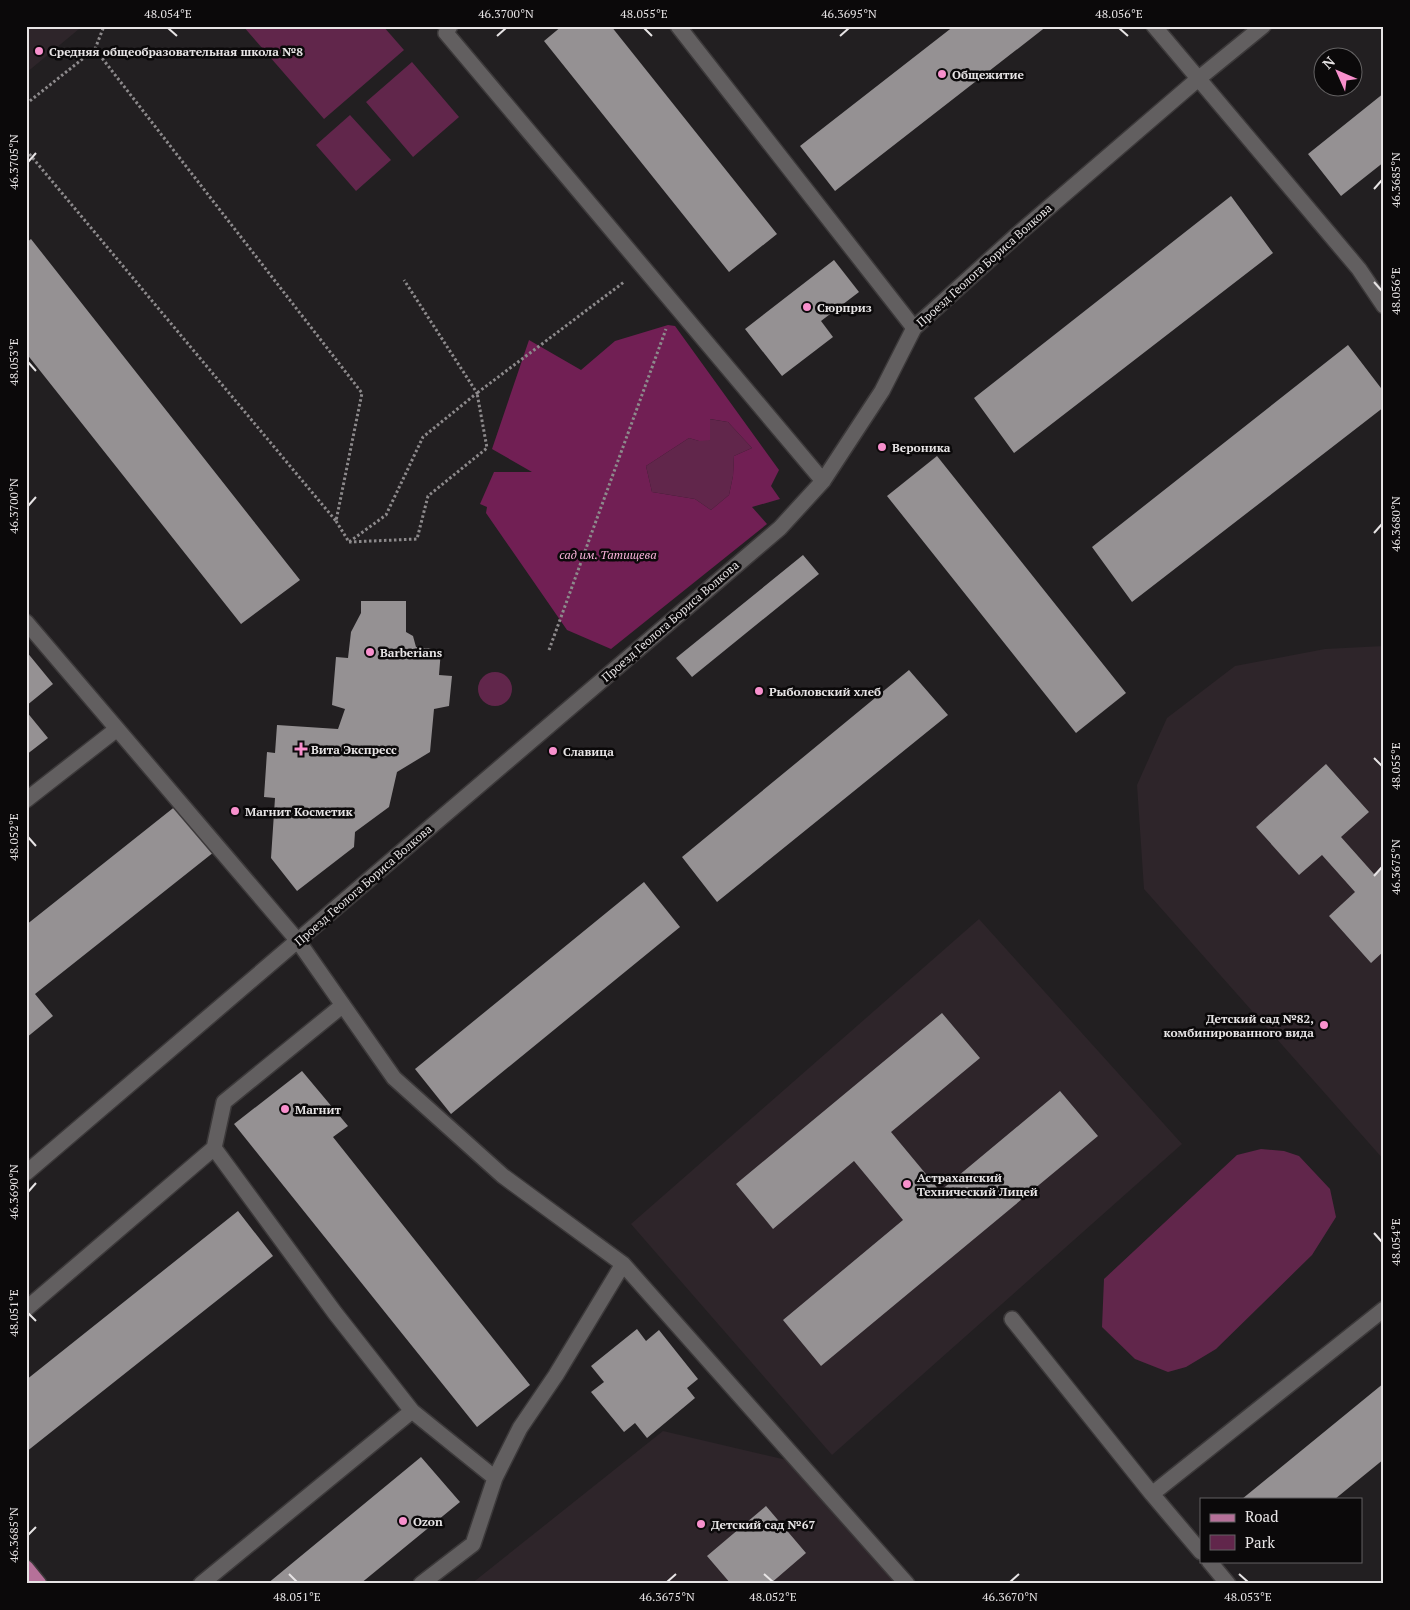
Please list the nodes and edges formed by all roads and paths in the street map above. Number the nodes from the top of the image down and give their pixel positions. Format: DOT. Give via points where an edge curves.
graph roads {
  1 [pos="104,26"];
  2 [pos="450,26"];
  3 [pos="678,26"];
  4 [pos="1154,26"];
  5 [pos="1263,26"];
  6 [pos="95,49"];
  7 [pos="1198,79"];
  8 [pos="26,104"];
  9 [pos="26,150"];
  10 [pos="404,280"];
  11 [pos="624,282"];
  12 [pos="1384,306"];
  13 [pos="668,325"];
  14 [pos="914,328"];
  15 [pos="477,393"];
  16 [pos="823,481"];
  17 [pos="336,521"];
  18 [pos="349,542"];
  19 [pos="26,622"];
  20 [pos="549,650"];
  21 [pos="117,729"];
  22 [pos="26,800"];
  23 [pos="298,940"];
  24 [pos="343,1005"];
  25 [pos="214,1148"];
  26 [pos="26,1173"];
  27 [pos="624,1264"];
  28 [pos="1384,1308"];
  29 [pos="26,1309"];
  30 [pos="1012,1319"];
  31 [pos="412,1411"];
  32 [pos="495,1478"];
  33 [pos="1152,1494"];
  34 [pos="1200,1551"];
  35 [pos="1210,1562"];
  36 [pos="26,1568"];
  37 [pos="38,1584"];
  38 [pos="201,1584"];
  39 [pos="421,1584"];
  40 [pos="907,1584"];
  41 [pos="1228,1584"];
  1 -- 6 [label="path"];
  2 -- 16 [label="street" via="446,33"];
  3 -- 14 [label="street"];
  4 -- 7 [label="street"];
  5 -- 7 [label="street, Проезд Геолога Бориса Волкова"];
  6 -- 8 [label="path"];
  6 -- 17 [label="path" via="362,392"];
  7 -- 12 [label="street" via="1359,268"];
  7 -- 14 [label="street, Проезд Геолога Бориса Волкова"];
  9 -- 17 [label="path"];
  10 -- 15 [label="path"];
  11 -- 15 [label="path"];
  13 -- 20 [label="path"];
  14 -- 16 [label="street, Проезд Геолога Бориса Волкова" via="882,391"];
  15 -- 18 [label="path" via="423,437 386,514"];
  15 -- 18 [label="path" via="487,448 428,496 417,539"];
  16 -- 23 [label="street, Проезд Геолога Бориса Волкова" via="780,528"];
  17 -- 18 [label="path"];
  19 -- 21 [label="street"];
  21 -- 22 [label="street"];
  21 -- 23 [label="street"];
  23 -- 24 [label="street"];
  23 -- 26 [label="street, Проезд Геолога Бориса Волкова"];
  24 -- 25 [label="street" via="224,1102"];
  24 -- 27 [label="street" via="394,1078 503,1176"];
  25 -- 29 [label="street"];
  25 -- 31 [label="street" via="335,1313"];
  27 -- 32 [label="street" via="520,1428"];
  27 -- 40 [label="street"];
  28 -- 33 [label="street"];
  30 -- 33 [label="street"];
  31 -- 32 [label="street"];
  31 -- 38 [label="street"];
  32 -- 39 [label="street" via="473,1544"];
  33 -- 34 [label="street"];
  35 -- 41 [label="street"];
  36 -- 37 [label="main road"];
}
